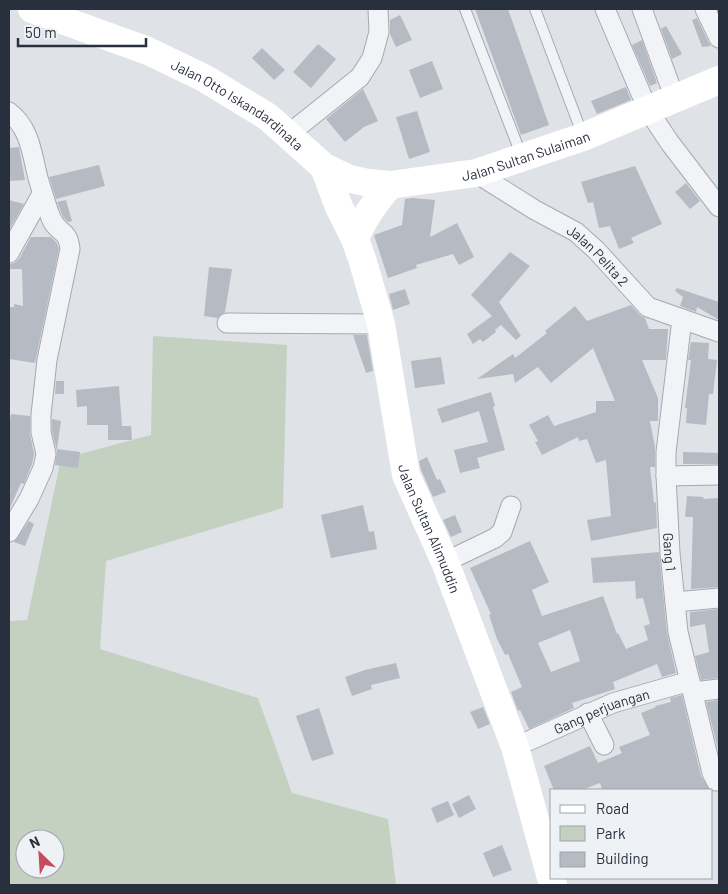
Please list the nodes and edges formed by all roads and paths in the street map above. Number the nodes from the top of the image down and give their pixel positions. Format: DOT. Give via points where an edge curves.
graph roads {
  1 [pos="32,9"];
  2 [pos="378,9"];
  3 [pos="465,9"];
  4 [pos="534,9"];
  5 [pos="605,9"];
  6 [pos="642,9"];
  7 [pos="705,9"];
  8 [pos="719,38"];
  9 [pos="719,80"];
  10 [pos="675,99"];
  11 [pos="648,110"];
  12 [pos="9,112"];
  13 [pos="289,134"];
  14 [pos="583,137"];
  15 [pos="523,158"];
  16 [pos="324,167"];
  17 [pos="476,173"];
  18 [pos="390,185"];
  19 [pos="42,194"];
  20 [pos="719,207"];
  21 [pos="355,239"];
  22 [pos="9,253"];
  23 [pos="682,319"];
  24 [pos="227,323"];
  25 [pos="381,324"];
  26 [pos="719,332"];
  27 [pos="719,475"];
  28 [pos="666,476"];
  29 [pos="511,506"];
  30 [pos="9,532"];
  31 [pos="445,562"];
  32 [pos="719,598"];
  33 [pos="675,602"];
  34 [pos="692,687"];
  35 [pos="719,689"];
  36 [pos="588,713"];
  37 [pos="604,745"];
  38 [pos="515,747"];
  39 [pos="718,781"];
  40 [pos="550,874"];
  1 -- 13 [label="main road, Jalan Otto Iskandardinata" via="148,52 204,78 268,117"];
  2 -- 13 [label="street" via="379,32 372,58 360,77"];
  3 -- 15 [label="lane"];
  4 -- 14 [label="lane"];
  5 -- 11 [label="street"];
  6 -- 10 [label="street"];
  7 -- 8 [label="street"];
  9 -- 10 [label="main road, Jalan Sultan Sulaiman"];
  10 -- 11 [label="main road, Jalan Sultan Sulaiman"];
  11 -- 14 [label="main road, Jalan Sultan Sulaiman"];
  11 -- 20 [label="street"];
  12 -- 19 [label="street" via="26,134"];
  13 -- 16 [label="main road, Jalan Otto Iskandardinata"];
  14 -- 15 [label="main road, Jalan Sultan Sulaiman"];
  15 -- 17 [label="main road, Jalan Sultan Sulaiman"];
  16 -- 18 [label="main road, Jalan Sultan Sulaiman" via="347,178"];
  16 -- 21 [label="main road, Jalan Sultan Alimuddin"];
  17 -- 18 [label="main road, Jalan Sultan Sulaiman"];
  17 -- 23 [label="street, Jalan Pelita 2" via="576,232 648,307"];
  18 -- 21 [label="main road" via="369,210"];
  19 -- 22 [label="street"];
  19 -- 30 [label="street" via="54,225 70,240 70,250 47,360 41,416 46,454 43,468"];
  21 -- 25 [label="main road, Jalan Sultan Alimuddin"];
  23 -- 26 [label="street, Jalan Pelita 2"];
  23 -- 28 [label="street, Gang 1"];
  24 -- 25 [label="street"];
  25 -- 31 [label="main road, Jalan Sultan Alimuddin" via="406,475"];
  27 -- 28 [label="street"];
  28 -- 33 [label="street, Gang 1"];
  29 -- 31 [label="street" via="502,532 495,538"];
  31 -- 38 [label="main road, Jalan Sultan Alimuddin"];
  32 -- 33 [label="street"];
  33 -- 34 [label="street, Gang 1" via="678,632"];
  34 -- 35 [label="street, Gang perjuangan"];
  34 -- 36 [label="street, Gang perjuangan" via="613,703"];
  34 -- 39 [label="street, Gang 1" via="712,773"];
  36 -- 37 [label="street"];
  36 -- 38 [label="street, Gang perjuangan"];
  38 -- 40 [label="main road, Jalan Sultan Alimuddin"];
}
